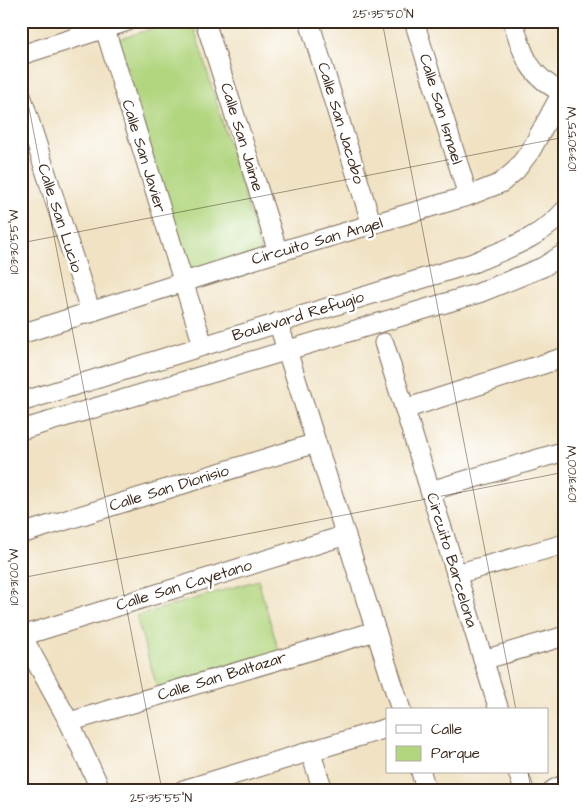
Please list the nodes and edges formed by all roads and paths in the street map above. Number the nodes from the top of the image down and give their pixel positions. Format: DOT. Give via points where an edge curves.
graph roads {
  1 [pos="128,21"];
  2 [pos="205,21"];
  3 [pos="309,21"];
  4 [pos="414,21"];
  5 [pos="513,21"];
  6 [pos="105,29"];
  7 [pos="21,56"];
  8 [pos="564,91"];
  9 [pos="21,95"];
  10 [pos="468,196"];
  11 [pos="565,210"];
  12 [pos="372,225"];
  13 [pos="278,252"];
  14 [pos="565,253"];
  15 [pos="183,282"];
  16 [pos="90,313"];
  17 [pos="278,322"];
  18 [pos="21,334"];
  19 [pos="384,343"];
  20 [pos="203,345"];
  21 [pos="287,350"];
  22 [pos="565,357"];
  23 [pos="21,402"];
  24 [pos="404,409"];
  25 [pos="21,430"];
  26 [pos="316,443"];
  27 [pos="565,451"];
  28 [pos="430,491"];
  29 [pos="21,534"];
  30 [pos="346,535"];
  31 [pos="565,544"];
  32 [pos="456,574"];
  33 [pos="376,631"];
  34 [pos="22,635"];
  35 [pos="565,636"];
  36 [pos="483,660"];
  37 [pos="400,708"];
  38 [pos="498,708"];
  39 [pos="69,722"];
  40 [pos="386,728"];
  41 [pos="310,751"];
  42 [pos="422,774"];
  43 [pos="519,774"];
  44 [pos="565,784"];
  45 [pos="215,785"];
  46 [pos="101,790"];
  47 [pos="183,790"];
  48 [pos="322,790"];
  49 [pos="426,790"];
  50 [pos="524,790"];
  51 [pos="553,790"];
  1 -- 6 [label="street"];
  2 -- 13 [label="street, Calle San Jaime"];
  3 -- 12 [label="street, Calle San Jacobo"];
  4 -- 10 [label="street, Calle San Ismael"];
  5 -- 8 [label="street" via="532,71 540,80"];
  6 -- 7 [label="street"];
  6 -- 15 [label="street, Calle San Javier"];
  8 -- 10 [label="street, Circuito San Angel" via="516,170 501,183"];
  9 -- 16 [label="street, Calle San Lucio"];
  10 -- 12 [label="street, Circuito San Angel"];
  11 -- 17 [label="street, Boulevard Refugio" via="554,223 534,237 473,263"];
  12 -- 13 [label="street, Circuito San Angel"];
  13 -- 15 [label="street, Circuito San Angel"];
  14 -- 21 [label="street, Boulevard Refugio" via="543,267 479,293"];
  15 -- 16 [label="street, Circuito San Angel"];
  15 -- 20 [label="street, Calle San Javier"];
  16 -- 18 [label="street, Circuito San Angel"];
  17 -- 20 [label="street, Boulevard Refugio"];
  17 -- 21 [label="street"];
  19 -- 24 [label="street, Circuito Barcelona"];
  20 -- 23 [label="street, Boulevard Refugio"];
  21 -- 25 [label="street, Boulevard Refugio"];
  21 -- 26 [label="street"];
  22 -- 24 [label="street"];
  24 -- 28 [label="street, Circuito Barcelona"];
  26 -- 29 [label="street, Calle San Dionisio"];
  26 -- 30 [label="street"];
  27 -- 28 [label="street"];
  28 -- 32 [label="street, Circuito Barcelona"];
  30 -- 33 [label="street"];
  30 -- 34 [label="street, Calle San Cayetano"];
  31 -- 32 [label="street"];
  32 -- 36 [label="street, Circuito Barcelona"];
  33 -- 37 [label="street"];
  33 -- 39 [label="street, Calle San Baltazar"];
  34 -- 39 [label="street"];
  35 -- 36 [label="street"];
  36 -- 38 [label="street, Circuito Barcelona"];
  39 -- 46 [label="street"];
  40 -- 41 [label="street"];
  41 -- 45 [label="street"];
  41 -- 48 [label="street"];
  42 -- 49 [label="street"];
  43 -- 50 [label="street"];
  44 -- 51 [label="street"];
  45 -- 47 [label="street"];
}
